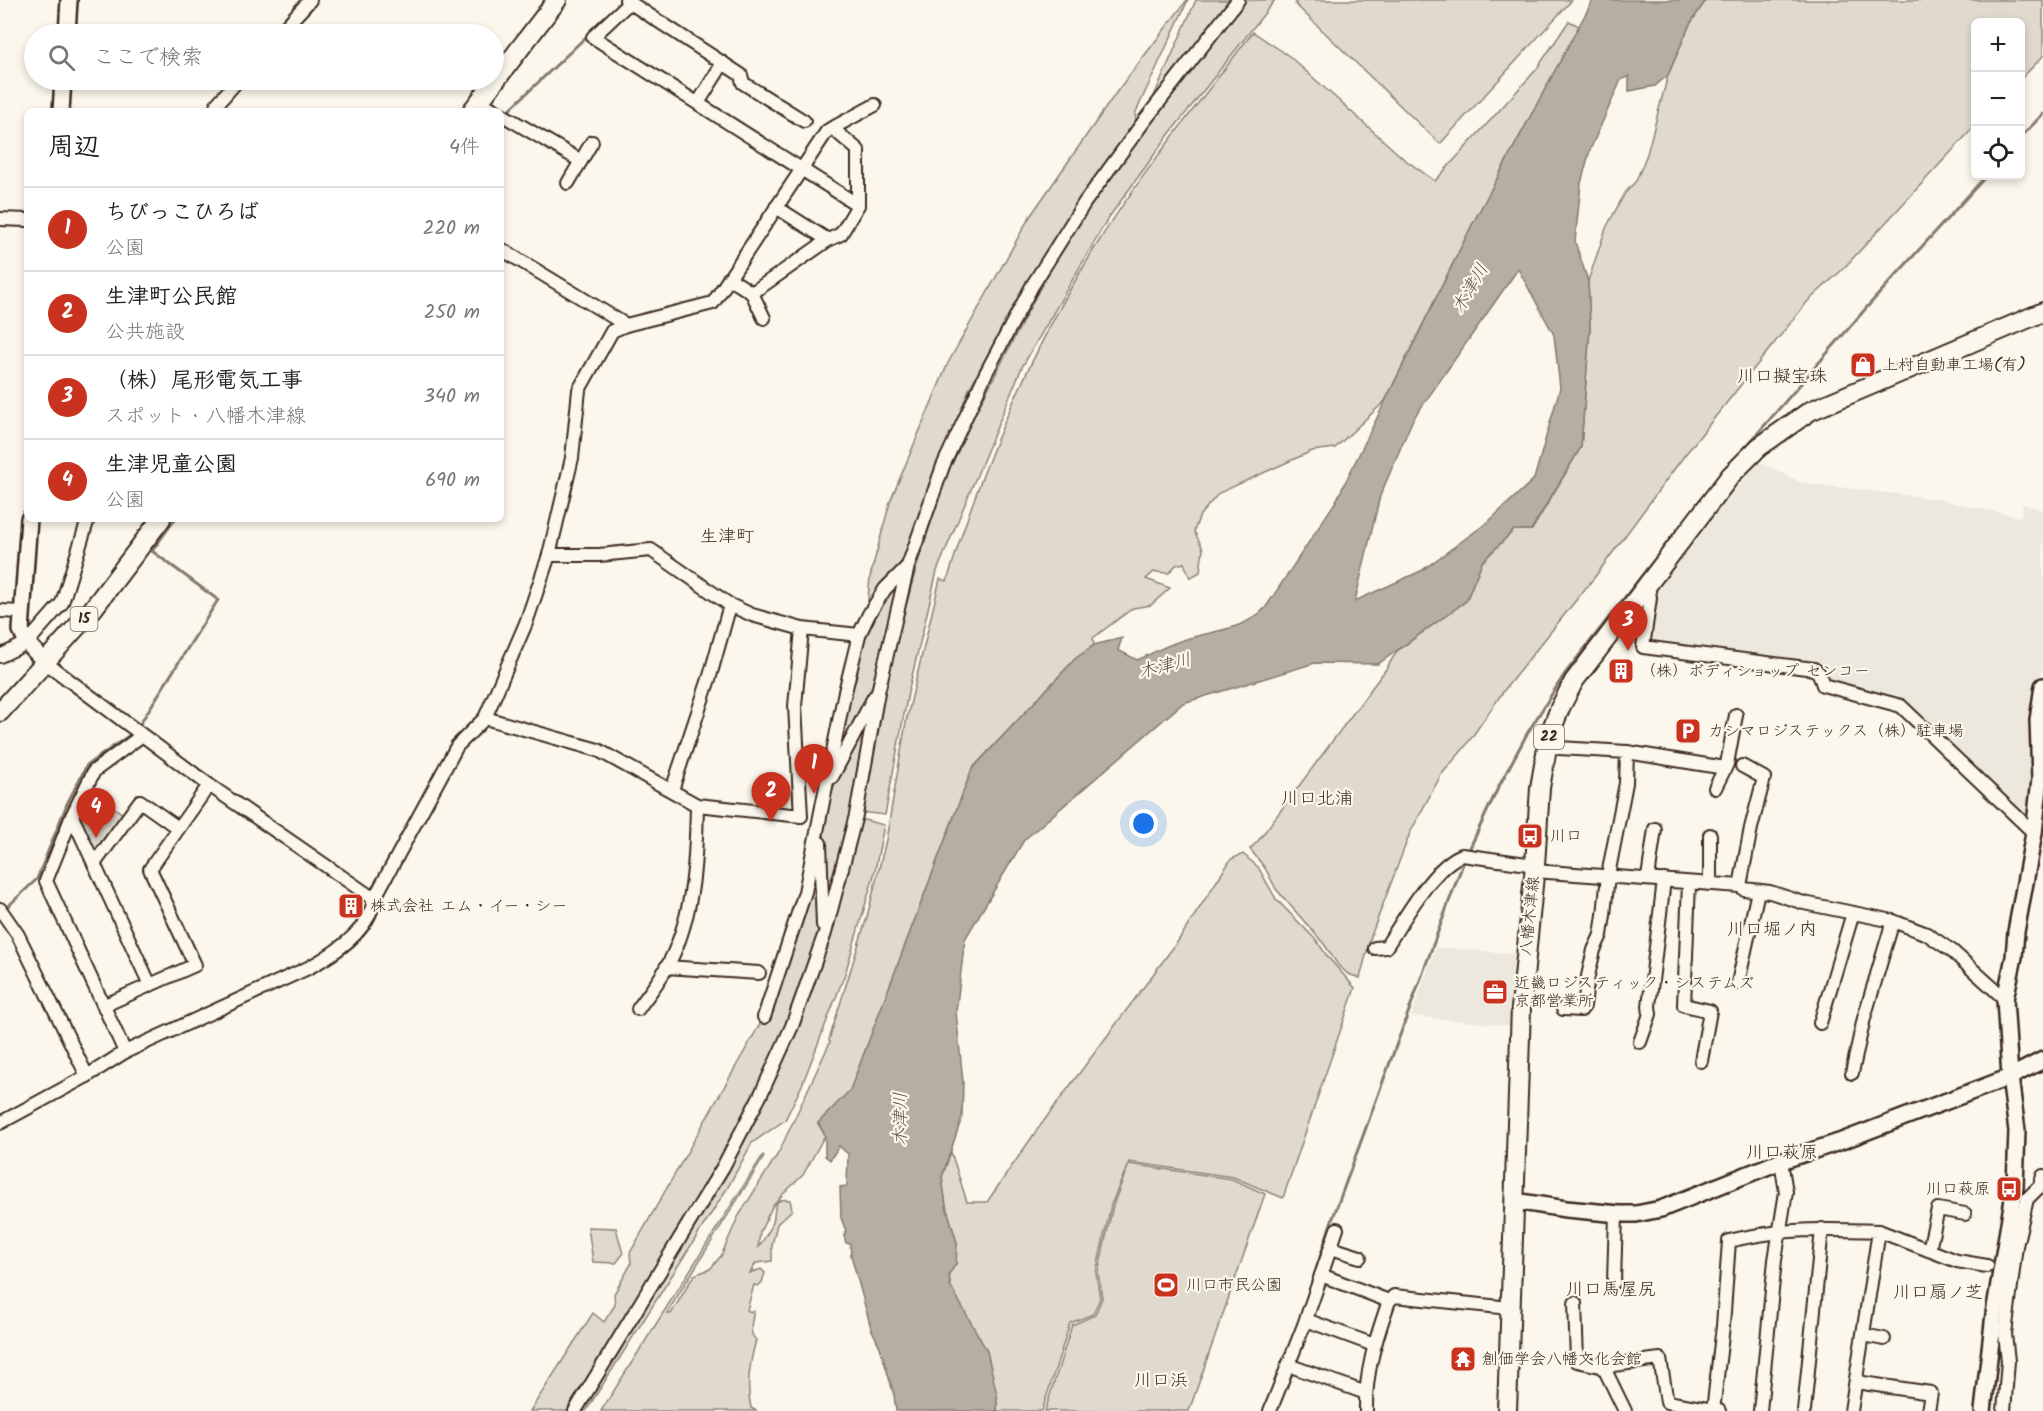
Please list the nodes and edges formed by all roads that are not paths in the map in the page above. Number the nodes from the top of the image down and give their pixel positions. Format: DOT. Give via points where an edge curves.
graph roads {
  1 [pos="69,0"];
  2 [pos="310,0"];
  3 [pos="556,0"];
  4 [pos="1238,0"];
  5 [pos="628,1"];
  6 [pos="68,24"];
  7 [pos="288,24"];
  8 [pos="723,63"];
  9 [pos="504,69"];
  10 [pos="62,90"];
  11 [pos="229,90"];
  12 [pos="488,90"];
  13 [pos="698,103"];
  14 [pos="875,105"];
  15 [pos="476,106"];
  16 [pos="61,108"];
  17 [pos="216,108"];
  18 [pos="504,116"];
  19 [pos="804,121"];
  20 [pos="832,128"];
  21 [pos="592,142"];
  22 [pos="580,161"];
  23 [pos="801,169"];
  24 [pos="568,183"];
  25 [pos="858,205"];
  26 [pos="776,207"];
  27 [pos="0,219"];
  28 [pos="24,220"];
  29 [pos="828,240"];
  30 [pos="504,251"];
  31 [pos="729,278"];
  32 [pos="752,293"];
  33 [pos="2043,312"];
  34 [pos="764,318"];
  35 [pos="626,325"];
  36 [pos="29,522"];
  37 [pos="87,522"];
  38 [pos="159,522"];
  39 [pos="549,555"];
  40 [pos="908,566"];
  41 [pos="1648,584"];
  42 [pos="730,605"];
  43 [pos="0,611"];
  44 [pos="22,612"];
  45 [pos="802,629"];
  46 [pos="859,635"];
  47 [pos="27,643"];
  48 [pos="0,656"];
  49 [pos="46,663"];
  50 [pos="2043,686"];
  51 [pos="878,692"];
  52 [pos="0,712"];
  53 [pos="1736,715"];
  54 [pos="484,718"];
  55 [pos="141,736"];
  56 [pos="1559,748"];
  57 [pos="1627,752"];
  58 [pos="1726,766"];
  59 [pos="1742,766"];
  60 [pos="1768,769"];
  61 [pos="209,785"];
  62 [pos="2041,787"];
  63 [pos="1715,788"];
  64 [pos="672,790"];
  65 [pos="697,805"];
  66 [pos="821,807"];
  67 [pos="72,816"];
  68 [pos="801,816"];
  69 [pos="178,828"];
  70 [pos="1655,829"];
  71 [pos="2034,833"];
  72 [pos="1710,835"];
  73 [pos="94,864"];
  74 [pos="1534,868"];
  75 [pos="1608,875"];
  76 [pos="1648,878"];
  77 [pos="1664,880"];
  78 [pos="1689,883"];
  79 [pos="1710,884"];
  80 [pos="1740,886"];
  81 [pos="1758,891"];
  82 [pos="374,899"];
  83 [pos="0,909"];
  84 [pos="1853,913"];
  85 [pos="1893,921"];
  86 [pos="825,933"];
  87 [pos="1375,948"];
  88 [pos="666,967"];
  89 [pos="759,973"];
  90 [pos="1738,983"];
  91 [pos="150,985"];
  92 [pos="2005,999"];
  93 [pos="105,1005"];
  94 [pos="638,1009"];
  95 [pos="1563,1009"];
  96 [pos="764,1017"];
  97 [pos="1820,1023"];
  98 [pos="1640,1042"];
  99 [pos="125,1052"];
  100 [pos="2043,1060"];
  101 [pos="1701,1061"];
  102 [pos="1852,1073"];
  103 [pos="87,1076"];
  104 [pos="2010,1077"];
  105 [pos="0,1123"];
  106 [pos="1781,1161"];
  107 [pos="2043,1176"];
  108 [pos="1514,1201"];
  109 [pos="1616,1214"];
  110 [pos="1965,1214"];
  111 [pos="1337,1229"];
  112 [pos="1822,1229"];
  113 [pos="1781,1231"];
  114 [pos="1879,1231"];
  115 [pos="1331,1248"];
  116 [pos="1929,1250"];
  117 [pos="1360,1257"];
  118 [pos="1987,1266"];
  119 [pos="1321,1275"];
  120 [pos="1614,1282"];
  121 [pos="1389,1301"];
  122 [pos="1575,1303"];
  123 [pos="1510,1308"];
  124 [pos="1306,1320"];
  125 [pos="1863,1335"];
  126 [pos="1884,1339"];
  127 [pos="1374,1345"];
  128 [pos="1288,1365"];
  129 [pos="1605,1370"];
  130 [pos="1856,1382"];
  131 [pos="1366,1393"];
  132 [pos="575,1411"];
  133 [pos="1270,1411"];
  134 [pos="1366,1411"];
  135 [pos="1507,1411"];
  136 [pos="1625,1411"];
  137 [pos="1713,1411"];
  138 [pos="1719,1411"];
  139 [pos="1760,1411"];
  140 [pos="1804,1411"];
  141 [pos="1851,1411"];
  142 [pos="1928,1411"];
  143 [pos="1983,1411"];
  144 [pos="2004,1411"];
  1 -- 6 [label="street"];
  2 -- 7 [label="street"];
  3 -- 9 [label="main road"];
  4 -- 40 [label="street" via="1085,202 1032,286 943,466"];
  5 -- 8 [label="street"];
  5 -- 13 [label="street" via="593,37"];
  8 -- 13 [label="street"];
  8 -- 19 [label="street" via="741,75 743,83"];
  10 -- 16 [label="street"];
  11 -- 17 [label="street"];
  12 -- 15 [label="main road"];
  13 -- 23 [label="street"];
  14 -- 20 [label="street"];
  18 -- 22 [label="street"];
  20 -- 23 [label="street"];
  20 -- 25 [label="street" via="858,150"];
  21 -- 22 [label="street"];
  22 -- 24 [label="street"];
  23 -- 25 [label="street"];
  23 -- 26 [label="street"];
  25 -- 29 [label="street" via="841,234"];
  26 -- 29 [label="street"];
  26 -- 31 [label="street"];
  27 -- 28 [label="street"];
  29 -- 32 [label="street"];
  30 -- 35 [label="street"];
  31 -- 32 [label="street"];
  31 -- 35 [label="street" via="713,303"];
  32 -- 34 [label="street"];
  33 -- 41 [label="main road, 八幡木津線 / 22" via="1810,411 1782,430 1731,476"];
  35 -- 39 [label="street" via="612,331 579,390 572,458"];
  36 -- 44 [label="street"];
  37 -- 47 [label="street" via="62,603"];
  38 -- 49 [label="main road, 15"];
  39 -- 42 [label="street" via="651,550"];
  39 -- 54 [label="street" via="526,623"];
  40 -- 46 [label="street" via="885,589"];
  40 -- 51 [label="street"];
  41 -- 71 [label="street" via="1650,598 1643,647 1814,669 1823,685 1901,706"];
  41 -- 74 [label="main road, 八幡木津線 / 22" via="1574,681 1560,708 1544,756"];
  42 -- 45 [label="street"];
  42 -- 64 [label="street"];
  43 -- 44 [label="street"];
  44 -- 47 [label="street" via="21,630"];
  45 -- 46 [label="street"];
  45 -- 68 [label="street" via="795,706"];
  46 -- 66 [label="street"];
  47 -- 48 [label="street"];
  47 -- 49 [label="street"];
  49 -- 52 [label="main road, 15"];
  49 -- 55 [label="street"];
  50 -- 62 [label="street" via="2038,720"];
  51 -- 66 [label="street" via="833,774"];
  51 -- 86 [label="street" via="856,815"];
  53 -- 58 [label="street"];
  54 -- 64 [label="street" via="598,750"];
  54 -- 82 [label="street" via="457,746"];
  55 -- 61 [label="street"];
  55 -- 67 [label="street" via="94,771"];
  56 -- 57 [label="street"];
  57 -- 58 [label="street"];
  57 -- 75 [label="street" via="1626,783"];
  58 -- 59 [label="street"];
  58 -- 63 [label="street"];
  59 -- 60 [label="street"];
  59 -- 80 [label="street" via="1764,778"];
  61 -- 69 [label="street"];
  61 -- 82 [label="street"];
  62 -- 71 [label="street"];
  64 -- 65 [label="street"];
  65 -- 68 [label="street"];
  65 -- 88 [label="street" via="696,851 688,905 682,935"];
  66 -- 68 [label="street" via="807,806"];
  66 -- 86 [label="street"];
  66 -- 96 [label="street" via="805,892"];
  67 -- 73 [label="street"];
  67 -- 93 [label="street" via="46,881"];
  69 -- 73 [label="street" via="140,801"];
  69 -- 91 [label="street" via="150,869 195,965"];
  70 -- 76 [label="street"];
  71 -- 92 [label="street"];
  72 -- 79 [label="street"];
  73 -- 91 [label="street"];
  74 -- 75 [label="street"];
  74 -- 87 [label="street" via="1455,857 1420,896 1386,947"];
  74 -- 108 [label="main road, 八幡木津線 / 22" via="1521,1008"];
  75 -- 76 [label="street"];
  75 -- 95 [label="street" via="1602,925 1584,1006 1581,1010"];
  76 -- 77 [label="street"];
  77 -- 78 [label="street"];
  77 -- 98 [label="street" via="1650,1014"];
  78 -- 79 [label="street"];
  78 -- 101 [label="street" via="1684,1005 1710,1011"];
  79 -- 80 [label="street"];
  80 -- 81 [label="street"];
  81 -- 84 [label="street"];
  81 -- 90 [label="street"];
  82 -- 99 [label="street" via="373,908 357,933 322,961"];
  83 -- 103 [label="street" via="23,944"];
  84 -- 85 [label="street"];
  84 -- 97 [label="street"];
  85 -- 92 [label="street" via="1927,933"];
  85 -- 102 [label="street"];
  86 -- 132 [label="street" via="792,1026 723,1167"];
  88 -- 89 [label="street"];
  88 -- 94 [label="street"];
  91 -- 93 [label="street"];
  92 -- 104 [label="street"];
  93 -- 99 [label="street"];
  99 -- 103 [label="street"];
  100 -- 104 [label="street"];
  103 -- 105 [label="street"];
  104 -- 106 [label="street"];
  104 -- 143 [label="street" via="2018,1131 2015,1187"];
  106 -- 109 [label="street" via="1661,1209"];
  106 -- 113 [label="street" via="1786,1192"];
  107 -- 144 [label="street" via="2040,1186 2027,1199 2016,1246 2005,1334 2008,1361"];
  108 -- 109 [label="street"];
  108 -- 123 [label="main road, 八幡木津線 / 22"];
  109 -- 120 [label="street"];
  110 -- 116 [label="street" via="1938,1209"];
  111 -- 115 [label="street"];
  112 -- 113 [label="street"];
  112 -- 114 [label="street"];
  112 -- 140 [label="street"];
  113 -- 137 [label="street" via="1729,1241"];
  113 -- 139 [label="street"];
  114 -- 116 [label="street"];
  114 -- 125 [label="street"];
  115 -- 117 [label="street"];
  115 -- 119 [label="street"];
  116 -- 118 [label="street" via="1957,1261"];
  119 -- 121 [label="street"];
  119 -- 124 [label="street"];
  121 -- 123 [label="street" via="1395,1296"];
  121 -- 127 [label="street"];
  122 -- 129 [label="street" via="1577,1361"];
  123 -- 135 [label="main road, 八幡木津線 / 22"];
  124 -- 127 [label="street"];
  124 -- 128 [label="street"];
  125 -- 126 [label="street"];
  125 -- 130 [label="street"];
  127 -- 131 [label="street"];
  128 -- 131 [label="street"];
  128 -- 133 [label="street"];
  129 -- 136 [label="street"];
  129 -- 137 [label="street" via="1613,1365 1660,1359 1667,1402"];
  130 -- 141 [label="street"];
  130 -- 142 [label="street" via="1932,1393"];
  131 -- 134 [label="street"];
  137 -- 138 [label="street"];
}
